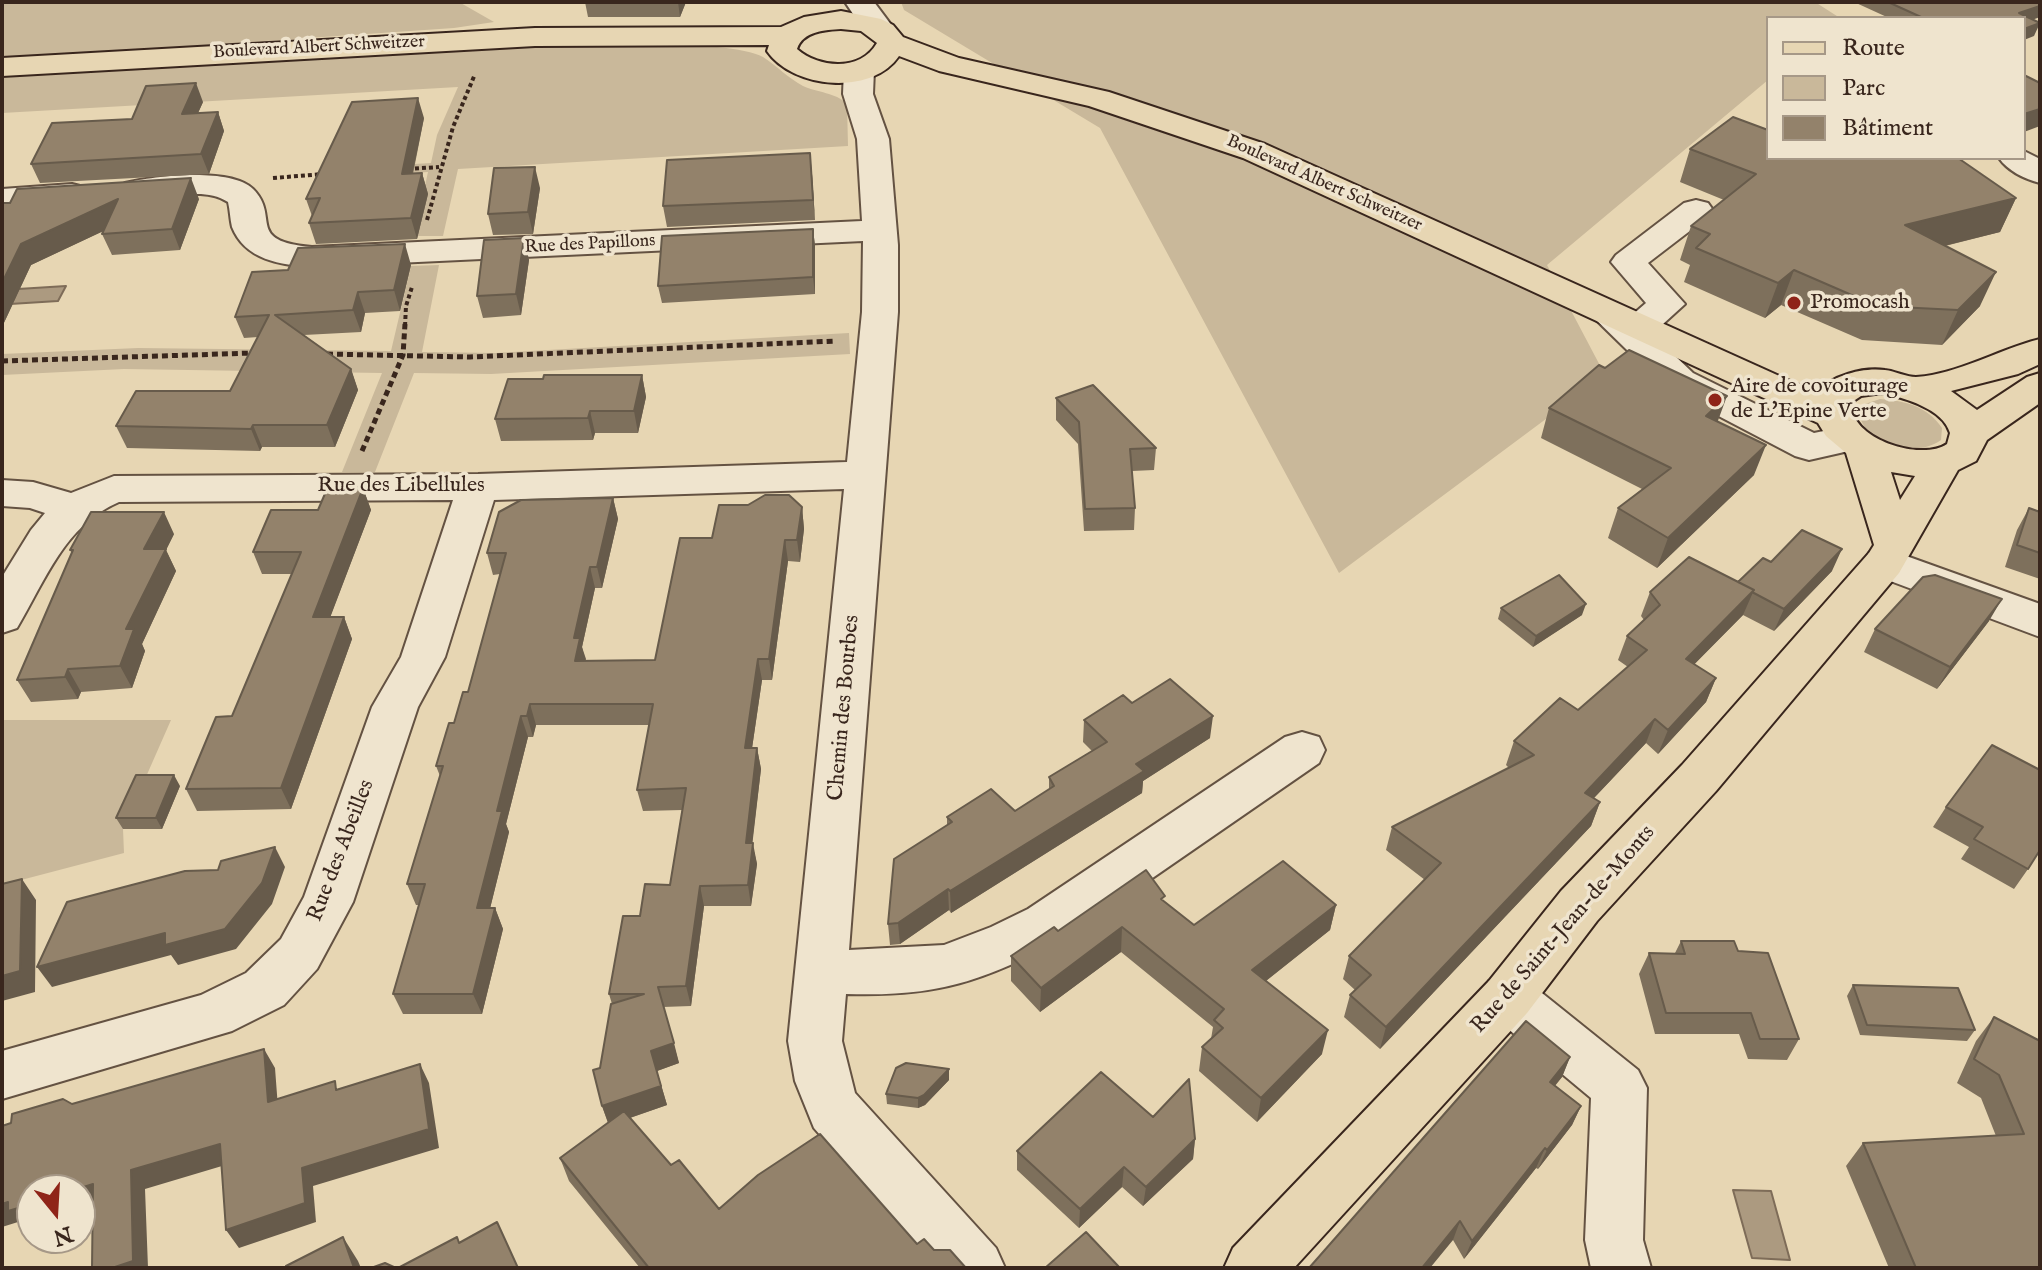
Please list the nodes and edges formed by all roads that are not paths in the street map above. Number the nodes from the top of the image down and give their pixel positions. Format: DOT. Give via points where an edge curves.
graph roads {
  1 [pos="851,8"];
  2 [pos="785,44"];
  3 [pos="866,62"];
  4 [pos="2,67"];
  5 [pos="2018,160"];
  6 [pos="2040,173"];
  7 [pos="2,199"];
  8 [pos="1696,210"];
  9 [pos="880,230"];
  10 [pos="1604,310"];
  11 [pos="1641,326"];
  12 [pos="2040,350"];
  13 [pos="2040,385"];
  14 [pos="1917,388"];
  15 [pos="1848,422"];
  16 [pos="1956,448"];
  17 [pos="866,475"];
  18 [pos="478,487"];
  19 [pos="2,493"];
  20 [pos="72,508"];
  21 [pos="1889,554"];
  22 [pos="2,617"];
  23 [pos="2040,621"];
  24 [pos="1302,750"];
  25 [pos="821,971"];
  26 [pos="1508,997"];
  27 [pos="2,1075"];
  28 [pos="975,1268"];
  29 [pos="1254,1268"];
  30 [pos="1621,1268"];
  1 -- 2 [label="main road" via="802,27"];
  1 -- 3 [label="main road"];
  2 -- 3 [label="main road" via="791,62 799,66"];
  2 -- 4 [label="main road, Boulevard Albert Schweitzer" via="636,36 466,40"];
  3 -- 9 [label="street, Chemin des Bourbes"];
  3 -- 10 [label="main road, Boulevard Albert Schweitzer" via="950,65 1098,99 1254,151"];
  5 -- 6 [label="street"];
  7 -- 9 [label="street, Rue des Papillons" via="197,186 227,189 240,195 249,227 268,249 312,257"];
  8 -- 11 [label="street" via="1628,262 1667,304"];
  9 -- 17 [label="street, Chemin des Bourbes"];
  10 -- 11 [label="main road, Boulevard Albert Schweitzer"];
  10 -- 15 [label="street" via="1680,381 1809,447"];
  11 -- 15 [label="main road, Boulevard Albert Schweitzer"];
  12 -- 14 [label="main road" via="2005,366"];
  13 -- 16 [label="main road, Rue de Saint-Jean-de-Monts"];
  14 -- 15 [label="main road" via="1882,381"];
  14 -- 16 [label="main road" via="1953,408 1965,422"];
  15 -- 16 [label="main road, Boulevard Albert Schweitzer" via="1905,463"];
  15 -- 21 [label="main road"];
  16 -- 21 [label="main road, Rue de Saint-Jean-de-Monts"];
  17 -- 18 [label="street, Rue des Libellules"];
  17 -- 25 [label="street, Chemin des Bourbes"];
  18 -- 20 [label="street, Rue des Libellules" via="134,487 87,498"];
  18 -- 27 [label="street, Rue des Abeilles" via="423,657 395,707 328,902 299,954 265,989 213,1015"];
  19 -- 20 [label="street" via="33,495"];
  20 -- 22 [label="street, Rue des Libellules" via="44,544"];
  21 -- 23 [label="street"];
  21 -- 26 [label="main road, Rue de Saint-Jean-de-Monts" via="1699,778 1579,906"];
  24 -- 25 [label="street" via="1046,924 1005,943 947,967 874,974"];
  25 -- 28 [label="street, Chemin des Bourbes" via="815,1041 834,1110"];
  26 -- 29 [label="main road, Rue de Saint-Jean-de-Monts"];
  26 -- 30 [label="street" via="1619,1088 1614,1240"];
}
